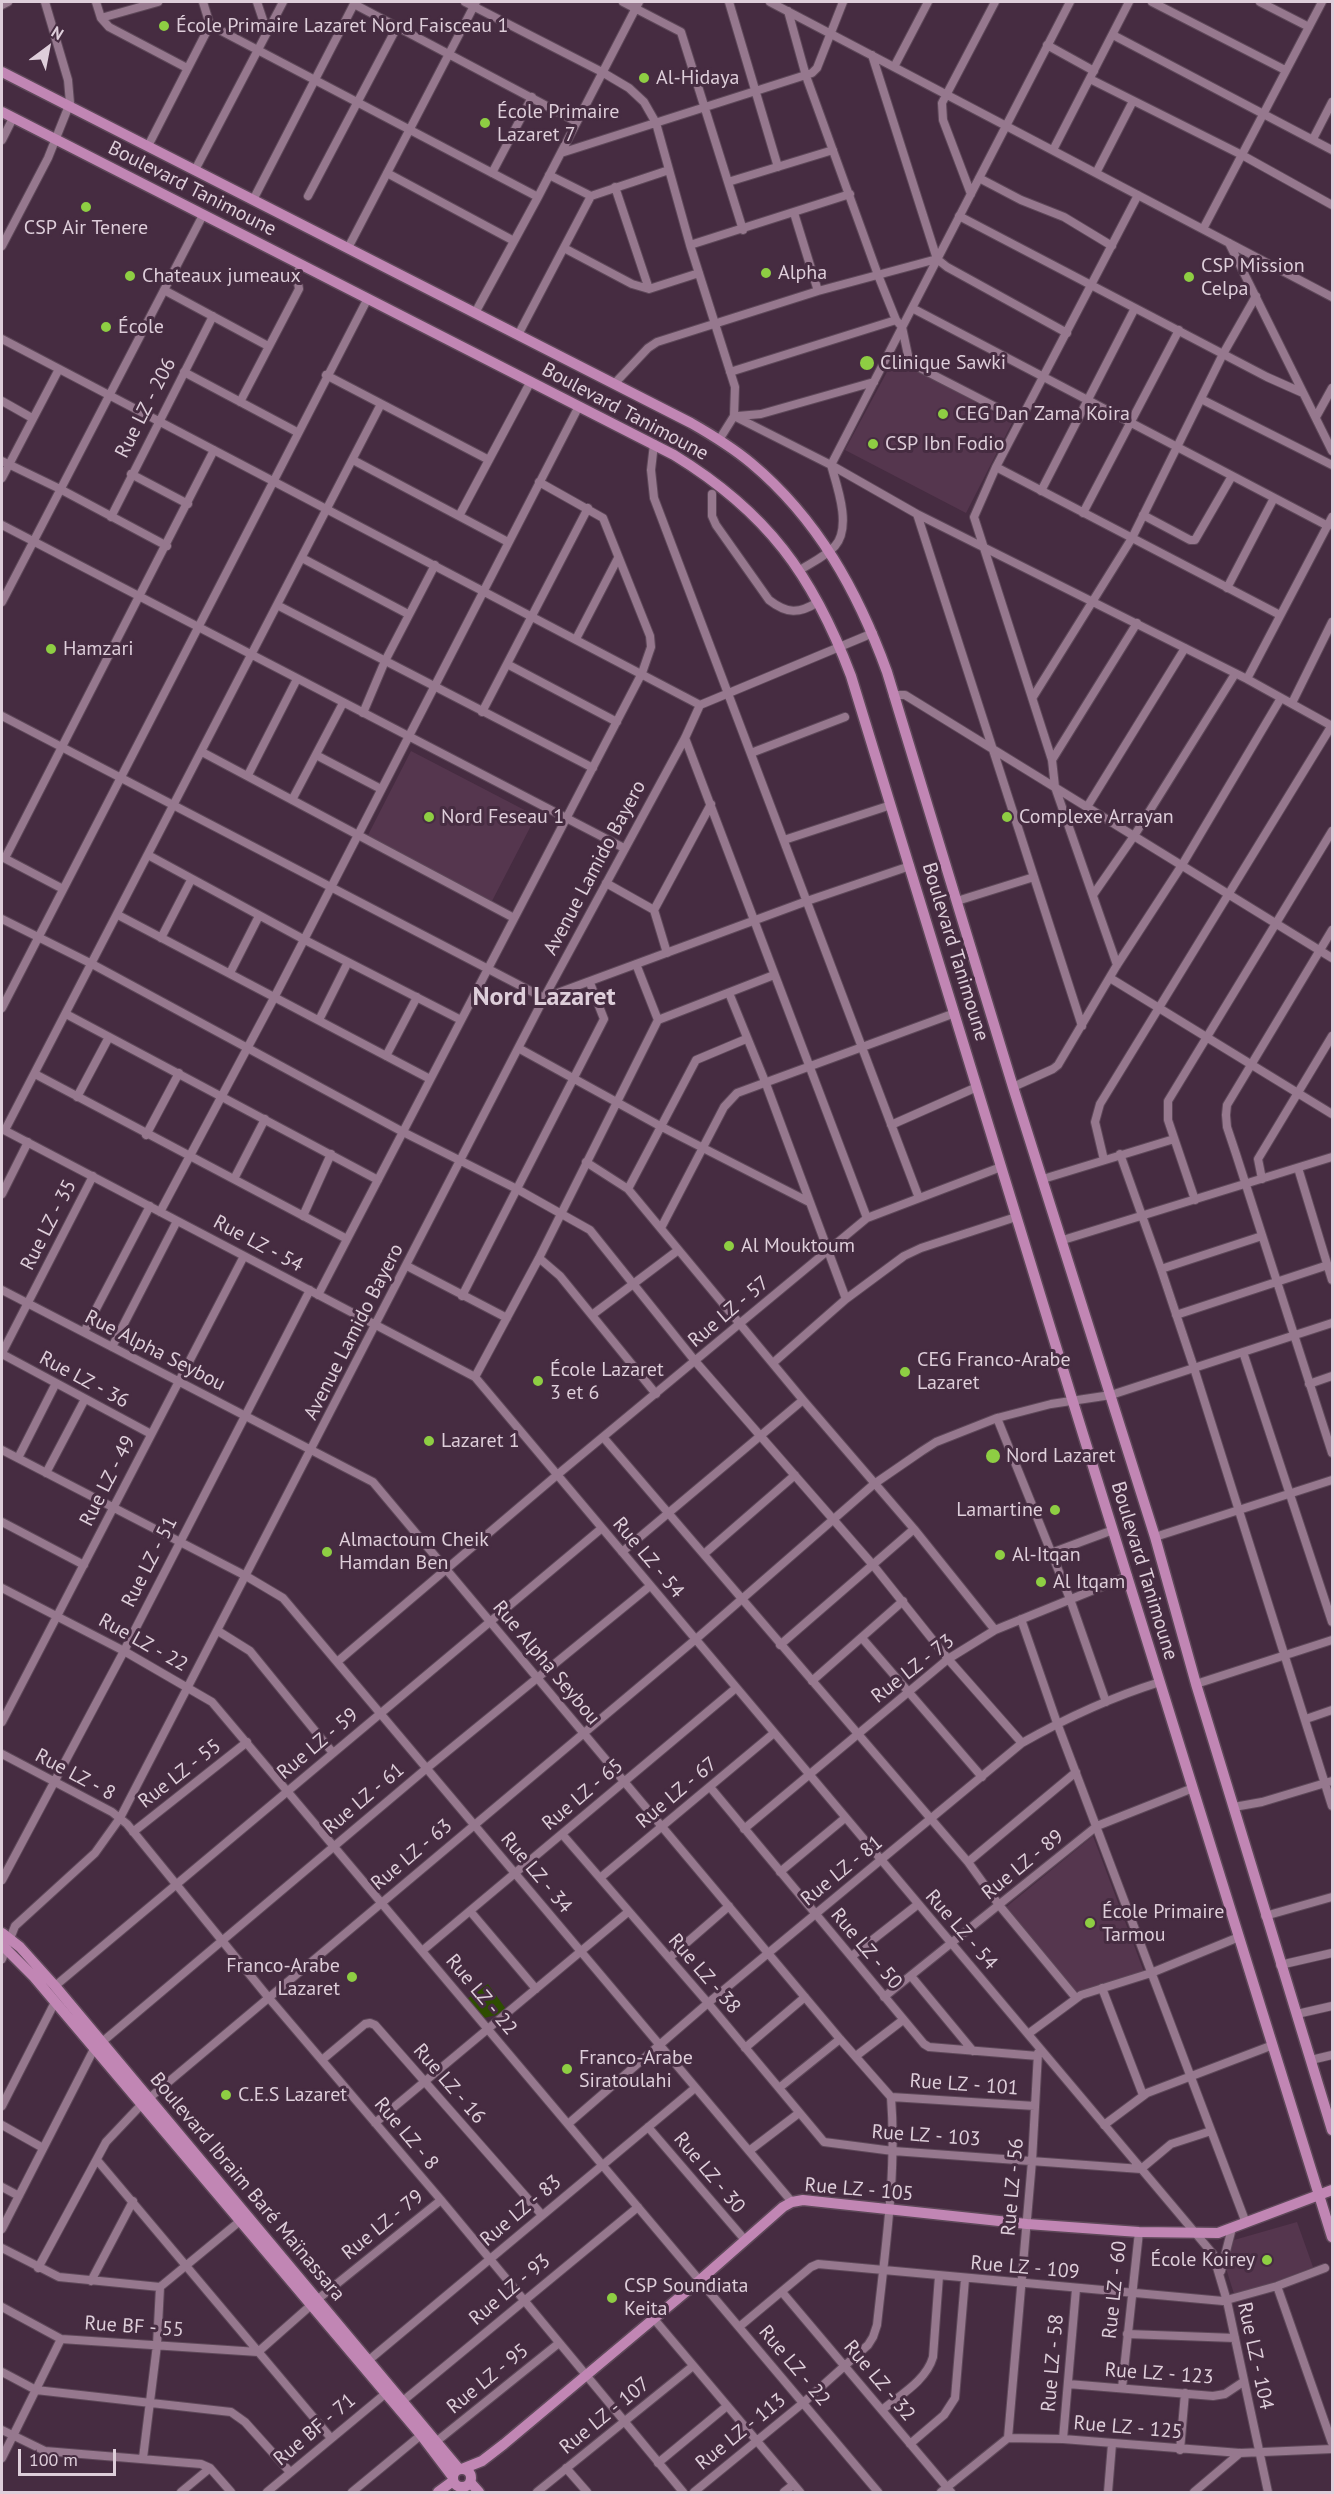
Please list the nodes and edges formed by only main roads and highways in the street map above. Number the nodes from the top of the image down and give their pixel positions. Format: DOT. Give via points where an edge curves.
graph roads {
  1 [pos="2,72"];
  2 [pos="2,112"];
  3 [pos="4,1945"];
  4 [pos="98,2045"];
  5 [pos="1329,2104"];
  6 [pos="1332,2130"];
  7 [pos="195,2160"];
  8 [pos="1332,2190"];
  9 [pos="1319,2194"];
  10 [pos="1332,2236"];
  11 [pos="314,2303"];
  12 [pos="461,2482"];
  13 [pos="438,2493"];
  14 [pos="479,2493"];
  1 -- 5 [label="main road, Boulevard Tanimoune" via="721,436 780,491 828,551 853,590 873,633 1155,1537 1280,1965"];
  2 -- 9 [label="main road, Boulevard Tanimoune" via="654,444 735,497 776,538 800,570 840,645"];
  3 -- 4 [label="main road, Boulevard Ibraim Baré Maïnassara"];
  3 -- 4 [label="main road, Boulevard Ibraim Baré Maïnassara" via="55,1986"];
  4 -- 7 [label="main road, Boulevard Ibraim Baré Maïnassara"];
  5 -- 6 [label="main road, Boulevard Tanimoune"];
  7 -- 11 [label="main road, Boulevard Ibraim Baré Maïnassara"];
  7 -- 11 [label="main road, Boulevard Ibraim Baré Maïnassara" via="240,2221"];
  8 -- 9 [label="main road, Rue LZ - 105"];
  9 -- 10 [label="main road, Boulevard Tanimoune"];
  9 -- 12 [label="main road, Rue LZ - 105" via="1218,2233 1027,2224 803,2200 792,2202"];
  11 -- 12 [label="main road, Boulevard Ibraim Baré Maïnassara"];
  11 -- 12 [label="main road, Boulevard Ibraim Baré Maïnassara" via="404,2400 437,2441"];
  12 -- 13 [label="main road, Rue LZ - 105"];
  12 -- 14 [label="main road"];
}
